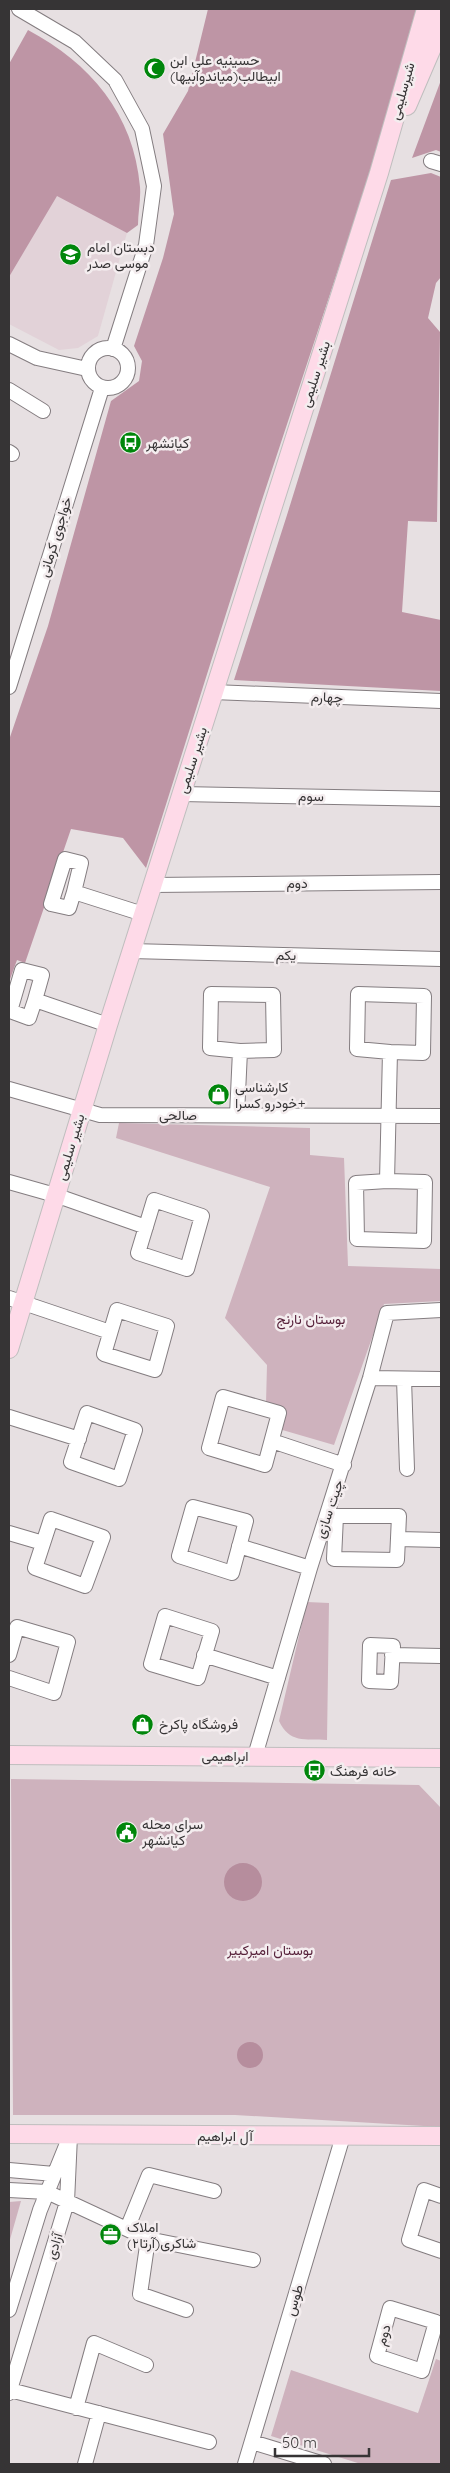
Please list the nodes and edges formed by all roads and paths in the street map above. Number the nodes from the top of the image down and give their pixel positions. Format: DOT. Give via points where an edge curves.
graph roads {
  1 [pos="18,9"];
  2 [pos="426,9"];
  3 [pos="441,9"];
  4 [pos="441,27"];
  5 [pos="428,57"];
  6 [pos="394,130"];
  7 [pos="379,173"];
  8 [pos="9,344"];
  9 [pos="113,349"];
  10 [pos="88,369"];
  11 [pos="102,388"];
  12 [pos="9,390"];
  13 [pos="43,411"];
  14 [pos="13,655"];
  15 [pos="9,687"];
  16 [pos="213,692"];
  17 [pos="441,702"];
  18 [pos="181,794"];
  19 [pos="441,799"];
  20 [pos="441,882"];
  21 [pos="152,885"];
  22 [pos="74,892"];
  23 [pos="143,914"];
  24 [pos="131,951"];
  25 [pos="441,960"];
  26 [pos="35,1000"];
  27 [pos="108,1025"];
  28 [pos="240,1051"];
  29 [pos="390,1052"];
  30 [pos="9,1088"];
  31 [pos="81,1110"];
  32 [pos="237,1116"];
  33 [pos="387,1116"];
  34 [pos="441,1116"];
  35 [pos="9,1182"];
  36 [pos="387,1182"];
  37 [pos="55,1195"];
  38 [pos="146,1227"];
  39 [pos="16,1300"];
  40 [pos="441,1310"];
  41 [pos="110,1332"];
  42 [pos="9,1349"];
  43 [pos="370,1378"];
  44 [pos="404,1379"];
  45 [pos="441,1379"];
  46 [pos="9,1417"];
  47 [pos="79,1439"];
  48 [pos="272,1441"];
  49 [pos="344,1465"];
  50 [pos="407,1469"];
  51 [pos="9,1532"];
  52 [pos="398,1539"];
  53 [pos="441,1540"];
  54 [pos="43,1543"];
  55 [pos="239,1546"];
  56 [pos="310,1568"];
  57 [pos="9,1651"];
  58 [pos="204,1655"];
  59 [pos="392,1655"];
  60 [pos="441,1656"];
  61 [pos="9,1678"];
  62 [pos="278,1678"];
  63 [pos="9,1755"];
  64 [pos="255,1756"];
  65 [pos="441,1758"];
  66 [pos="9,2134"];
  67 [pos="70,2136"];
  68 [pos="343,2136"];
  69 [pos="441,2136"];
  70 [pos="9,2170"];
  71 [pos="54,2174"];
  72 [pos="9,2190"];
  73 [pos="214,2191"];
  74 [pos="47,2192"];
  75 [pos="441,2196"];
  76 [pos="67,2202"];
  77 [pos="127,2229"];
  78 [pos="148,2239"];
  79 [pos="441,2251"];
  80 [pos="253,2260"];
  81 [pos="9,2310"];
  82 [pos="186,2310"];
  83 [pos="435,2346"];
  84 [pos="146,2364"];
  85 [pos="10,2392"];
  86 [pos="76,2408"];
  87 [pos="99,2413"];
  88 [pos="209,2442"];
  89 [pos="252,2442"];
  90 [pos="85,2464"];
  91 [pos="245,2464"];
  92 [pos="324,2464"];
  1 -- 9 [label="street" via="75,42 115,80 142,129 154,186 146,245"];
  2 -- 6 [label="main road, شیرسلیمی"];
  3 -- 5 [label="main road"];
  4 -- 5 [label="main road"];
  5 -- 6 [label="main road"];
  6 -- 7 [label="main road, شیرسلیمی"];
  7 -- 16 [label="main road, بشیر سلیمی"];
  8 -- 10 [label="street" via="37,358"];
  9 -- 10 [label="street" via="95,352"];
  9 -- 11 [label="street" via="124,356 127,374 115,387"];
  10 -- 11 [label="street" via="92,381"];
  11 -- 14 [label="street, خواجوی کرمانی"];
  12 -- 13 [label="street"];
  14 -- 15 [label="street, خواجوی کرمانی"];
  16 -- 17 [label="street, چهارم"];
  16 -- 18 [label="main road, بشیر سلیمی"];
  18 -- 19 [label="street, سوم"];
  18 -- 21 [label="main road, بشیر سلیمی"];
  20 -- 21 [label="street, دوم"];
  21 -- 23 [label="main road, بشیر سلیمی"];
  22 -- 23 [label="street"];
  23 -- 24 [label="main road, بشیر سلیمی"];
  24 -- 25 [label="street, یکم"];
  24 -- 27 [label="main road, بشیر سلیمی"];
  26 -- 27 [label="street"];
  27 -- 31 [label="main road, بشیر سلیمی"];
  28 -- 28 [label="street" via="210,1048 211,994 273,995 274,1050"];
  28 -- 32 [label="street"];
  29 -- 29 [label="street" via="423,1053 424,996 358,994 357,1048"];
  29 -- 33 [label="street"];
  30 -- 31 [label="street, صالحی"];
  31 -- 32 [label="street, صالحی" via="100,1115"];
  31 -- 37 [label="main road, بشیر سلیمی"];
  32 -- 33 [label="street, صالحی"];
  33 -- 34 [label="street, صالحی"];
  33 -- 36 [label="street"];
  35 -- 37 [label="street"];
  36 -- 36 [label="street" via="425,1182 424,1241 357,1239 356,1183"];
  37 -- 38 [label="street"];
  37 -- 39 [label="main road, بشیر سلیمی"];
  38 -- 38 [label="street" via="138,1254 187,1269 202,1216 154,1200"];
  39 -- 41 [label="street"];
  39 -- 42 [label="main road, بشیر سلیمی"];
  40 -- 43 [label="street, چیت سازی" via="388,1313"];
  41 -- 41 [label="street" via="117,1310 167,1326 154,1370 104,1354"];
  43 -- 44 [label="street"];
  43 -- 49 [label="street, چیت سازی"];
  44 -- 45 [label="street"];
  44 -- 50 [label="street"];
  46 -- 47 [label="street"];
  47 -- 47 [label="street" via="71,1462 119,1479 135,1430 88,1413"];
  48 -- 48 [label="street" via="265,1465 209,1448 223,1397 280,1413"];
  48 -- 49 [label="street"];
  49 -- 56 [label="street, چیت سازی"];
  51 -- 54 [label="street"];
  52 -- 52 [label="street" via="397,1560 334,1559 336,1516 399,1516"];
  52 -- 53 [label="street"];
  54 -- 54 [label="street" via="35,1568 85,1586 103,1538 51,1519"];
  55 -- 55 [label="street" via="232,1573 179,1556 193,1507 246,1521"];
  55 -- 56 [label="street"];
  56 -- 62 [label="street, چیت سازی"];
  57 -- 61 [label="street" via="17,1627 68,1642 54,1693"];
  58 -- 58 [label="street" via="198,1678 151,1664 165,1616 212,1631"];
  58 -- 62 [label="street"];
  59 -- 60 [label="street"];
  62 -- 64 [label="street, چیت سازی"];
  63 -- 64 [label="main road, ابراهیمی"];
  64 -- 65 [label="main road, ابراهیمی"];
  66 -- 67 [label="main road, آل ابراهیم"];
  67 -- 68 [label="main road, آل ابراهیم"];
  67 -- 71 [label="street, آزادی"];
  67 -- 76 [label="street, آزادی"];
  68 -- 69 [label="main road, آل ابراهیم"];
  68 -- 89 [label="street, طوس"];
  70 -- 71 [label="street"];
  71 -- 74 [label="street, آزادی"];
  72 -- 74 [label="street"];
  73 -- 77 [label="street" via="149,2175"];
  74 -- 76 [label="street"];
  74 -- 81 [label="street, آزادی"];
  75 -- 79 [label="street" via="424,2190 409,2240"];
  76 -- 77 [label="street"];
  76 -- 85 [label="street, آزادی"];
  77 -- 78 [label="street"];
  78 -- 80 [label="street"];
  78 -- 82 [label="street" via="140,2294"];
  83 -- 83 [label="street, دوم" via="422,2371 377,2356 390,2308 436,2322"];
  84 -- 86 [label="street" via="94,2342"];
  85 -- 86 [label="street"];
  86 -- 87 [label="street"];
  87 -- 88 [label="street"];
  87 -- 90 [label="street"];
  89 -- 91 [label="street, طوس"];
  89 -- 92 [label="street"];
}
